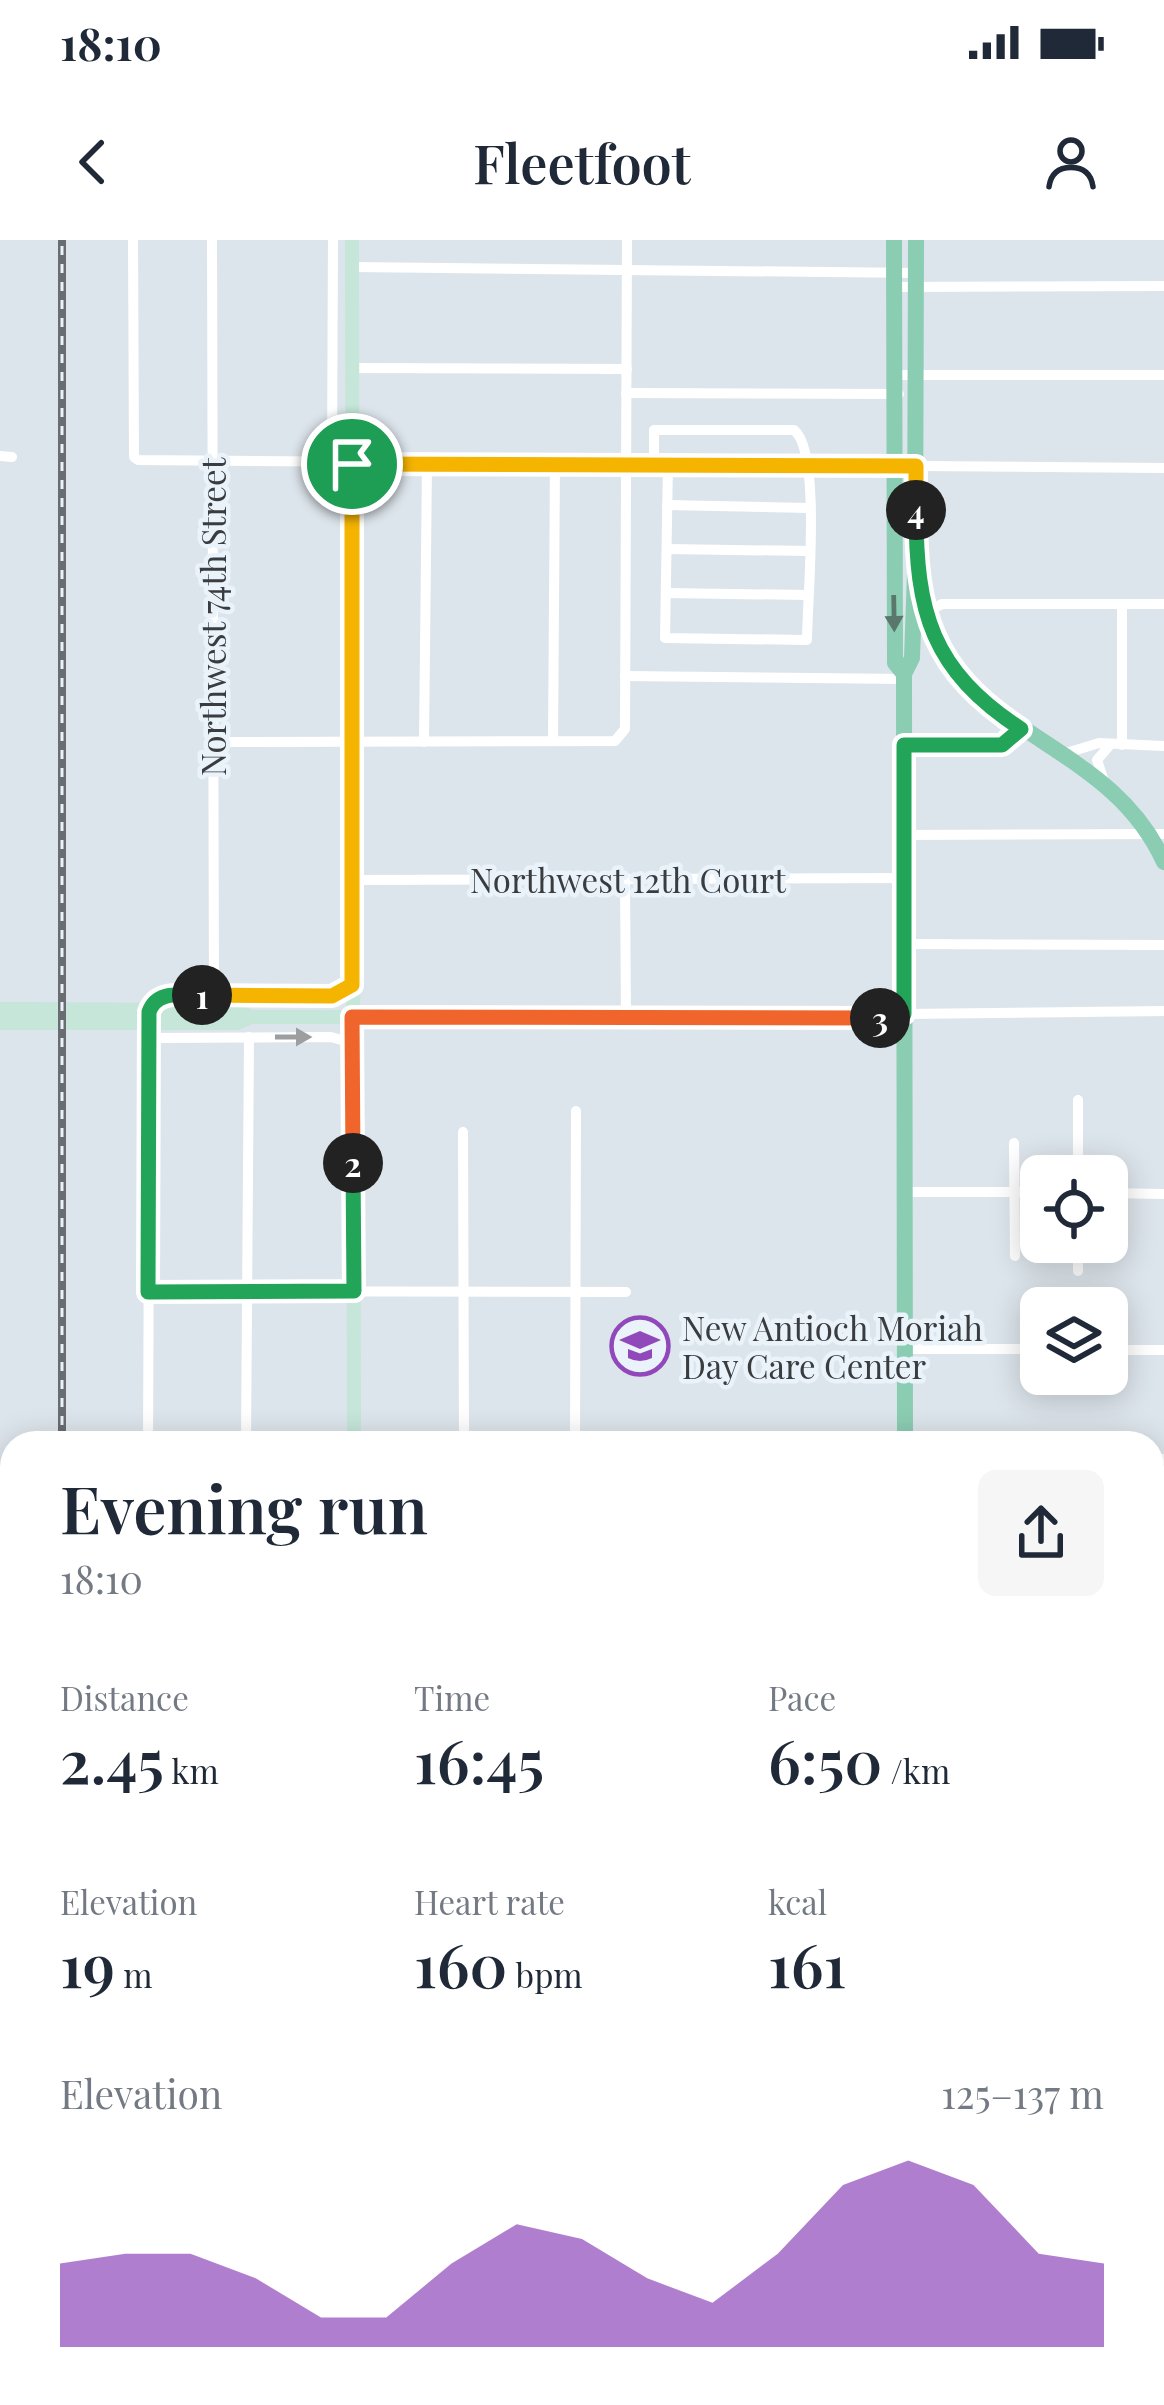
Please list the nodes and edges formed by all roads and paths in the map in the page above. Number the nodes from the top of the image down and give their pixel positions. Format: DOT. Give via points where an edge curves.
graph roads {
  1 [pos="133,240"];
  2 [pos="212,240"];
  3 [pos="333,240"];
  4 [pos="352,240"];
  5 [pos="627,240"];
  6 [pos="894,240"];
  7 [pos="916,240"];
  8 [pos="352,267"];
  9 [pos="627,269"];
  10 [pos="894,279"];
  11 [pos="916,280"];
  12 [pos="1164,286"];
  13 [pos="352,368"];
  14 [pos="627,369"];
  15 [pos="1164,375"];
  16 [pos="894,384"];
  17 [pos="916,384"];
  18 [pos="626,393"];
  19 [pos="555,462"];
  20 [pos="212,463"];
  21 [pos="332,464"];
  22 [pos="352,464"];
  23 [pos="427,464"];
  24 [pos="626,465"];
  25 [pos="661,465"];
  26 [pos="894,466"];
  27 [pos="916,466"];
  28 [pos="809,467"];
  29 [pos="1164,468"];
  30 [pos="668,506"];
  31 [pos="808,508"];
  32 [pos="667,549"];
  33 [pos="808,551"];
  34 [pos="915,573"];
  35 [pos="666,593"];
  36 [pos="807,596"];
  37 [pos="1164,604"];
  38 [pos="1122,605"];
  39 [pos="925,613"];
  40 [pos="626,676"];
  41 [pos="904,676"];
  42 [pos="1021,729"];
  43 [pos="553,741"];
  44 [pos="212,742"];
  45 [pos="352,742"];
  46 [pos="424,742"];
  47 [pos="904,745"];
  48 [pos="1117,745"];
  49 [pos="1164,746"];
  50 [pos="1063,754"];
  51 [pos="1105,783"];
  52 [pos="1156,833"];
  53 [pos="904,835"];
  54 [pos="1164,862"];
  55 [pos="904,878"];
  56 [pos="351,880"];
  57 [pos="625,880"];
  58 [pos="905,944"];
  59 [pos="1164,945"];
  60 [pos="352,985"];
  61 [pos="214,994"];
  62 [pos="0,1010"];
  63 [pos="1164,1011"];
  64 [pos="904,1014"];
  65 [pos="228,1017"];
  66 [pos="352,1017"];
  67 [pos="626,1017"];
  68 [pos="0,1023"];
  69 [pos="249,1037"];
  70 [pos="148,1038"];
  71 [pos="352,1043"];
  72 [pos="1078,1100"];
  73 [pos="575,1111"];
  74 [pos="463,1132"];
  75 [pos="1014,1143"];
  76 [pos="1078,1155"];
  77 [pos="904,1192"];
  78 [pos="1015,1192"];
  79 [pos="1020,1192"];
  80 [pos="1128,1193"];
  81 [pos="1164,1194"];
  82 [pos="1015,1256"];
  83 [pos="1078,1263"];
  84 [pos="1078,1271"];
  85 [pos="354,1291"];
  86 [pos="464,1291"];
  87 [pos="575,1291"];
  88 [pos="148,1292"];
  89 [pos="248,1292"];
  90 [pos="626,1292"];
  91 [pos="905,1349"];
  92 [pos="1020,1349"];
  93 [pos="1128,1350"];
  94 [pos="1164,1350"];
  95 [pos="148,1431"];
  96 [pos="246,1431"];
  97 [pos="353,1431"];
  98 [pos="464,1431"];
  99 [pos="575,1431"];
  100 [pos="905,1431"];
  1 -- 20 [label="street" via="134,457"];
  2 -- 20 [label="street, Northwest 74th Street"];
  3 -- 21 [label="street"];
  4 -- 8 [label="street"];
  5 -- 9 [label="street"];
  6 -- 10 [label="main road"];
  7 -- 11 [label="main road"];
  8 -- 9 [label="street"];
  8 -- 13 [label="street"];
  9 -- 10 [label="street"];
  9 -- 14 [label="street"];
  10 -- 11 [label="street"];
  10 -- 16 [label="main road"];
  11 -- 12 [label="street"];
  11 -- 17 [label="main road"];
  13 -- 14 [label="street"];
  13 -- 22 [label="street"];
  14 -- 18 [label="street"];
  15 -- 17 [label="street"];
  16 -- 17 [label="street"];
  16 -- 17 [label="street"];
  16 -- 18 [label="street"];
  16 -- 26 [label="main road"];
  17 -- 27 [label="main road"];
  18 -- 24 [label="street"];
  19 -- 23 [label="street"];
  19 -- 24 [label="street"];
  19 -- 43 [label="street"];
  20 -- 21 [label="street"];
  20 -- 44 [label="street, Northwest 74th Street"];
  21 -- 22 [label="street"];
  22 -- 23 [label="street"];
  22 -- 45 [label="street"];
  23 -- 46 [label="street"];
  24 -- 25 [label="street"];
  24 -- 40 [label="street"];
  25 -- 28 [label="street"];
  25 -- 28 [label="street" via="654,430 794,430"];
  25 -- 30 [label="street"];
  26 -- 27 [label="street"];
  26 -- 28 [label="street"];
  26 -- 41 [label="main road, one-way" via="895,663"];
  27 -- 29 [label="street"];
  27 -- 34 [label="main road"];
  28 -- 31 [label="street"];
  30 -- 31 [label="street"];
  30 -- 32 [label="street"];
  31 -- 33 [label="street"];
  32 -- 33 [label="street"];
  32 -- 35 [label="street"];
  33 -- 36 [label="street"];
  34 -- 39 [label="main road"];
  34 -- 41 [label="main road" via="912,658"];
  35 -- 36 [label="street"];
  35 -- 36 [label="street" via="665,638 807,640"];
  37 -- 38 [label="street"];
  38 -- 39 [label="street" via="942,604"];
  38 -- 48 [label="street"];
  39 -- 42 [label="main road" via="963,680"];
  40 -- 41 [label="street"];
  40 -- 43 [label="street" via="621,737"];
  41 -- 47 [label="main road"];
  42 -- 47 [label="street" via="1002,745"];
  42 -- 50 [label="main road"];
  43 -- 46 [label="street"];
  44 -- 45 [label="street"];
  44 -- 61 [label="street, Northwest 74th Street"];
  45 -- 46 [label="street"];
  45 -- 56 [label="street"];
  47 -- 53 [label="main road"];
  48 -- 49 [label="street"];
  48 -- 50 [label="street"];
  48 -- 51 [label="street" via="1097,760"];
  50 -- 51 [label="main road"];
  51 -- 52 [label="main road"];
  52 -- 53 [label="street"];
  52 -- 54 [label="main road"];
  53 -- 55 [label="main road"];
  55 -- 57 [label="street, Northwest 12th Court"];
  55 -- 58 [label="main road"];
  56 -- 57 [label="street, Northwest 12th Court"];
  56 -- 60 [label="street"];
  57 -- 67 [label="street"];
  58 -- 59 [label="street"];
  58 -- 64 [label="main road"];
  60 -- 61 [label="street" via="332,996"];
  60 -- 66 [label="street"];
  61 -- 70 [label="street" via="154,1002"];
  62 -- 65 [label="street"];
  63 -- 64 [label="street"];
  64 -- 67 [label="street"];
  64 -- 77 [label="main road"];
  65 -- 66 [label="street"];
  65 -- 68 [label="street"];
  66 -- 67 [label="street"];
  66 -- 71 [label="street"];
  69 -- 70 [label="street"];
  69 -- 71 [label="street, one-way"];
  69 -- 89 [label="street"];
  70 -- 88 [label="street"];
  71 -- 85 [label="street"];
  72 -- 76 [label="street"];
  73 -- 87 [label="street"];
  74 -- 86 [label="street"];
  75 -- 78 [label="street"];
  77 -- 78 [label="street"];
  77 -- 91 [label="main road"];
  78 -- 79 [label="street"];
  78 -- 82 [label="street"];
  80 -- 81 [label="street"];
  83 -- 84 [label="street"];
  85 -- 86 [label="street"];
  85 -- 89 [label="street"];
  85 -- 97 [label="street"];
  86 -- 87 [label="street"];
  86 -- 98 [label="street"];
  87 -- 90 [label="street"];
  87 -- 99 [label="street"];
  88 -- 89 [label="street"];
  88 -- 95 [label="street"];
  89 -- 96 [label="street"];
  91 -- 92 [label="street"];
  91 -- 100 [label="main road"];
  93 -- 94 [label="street"];
}
